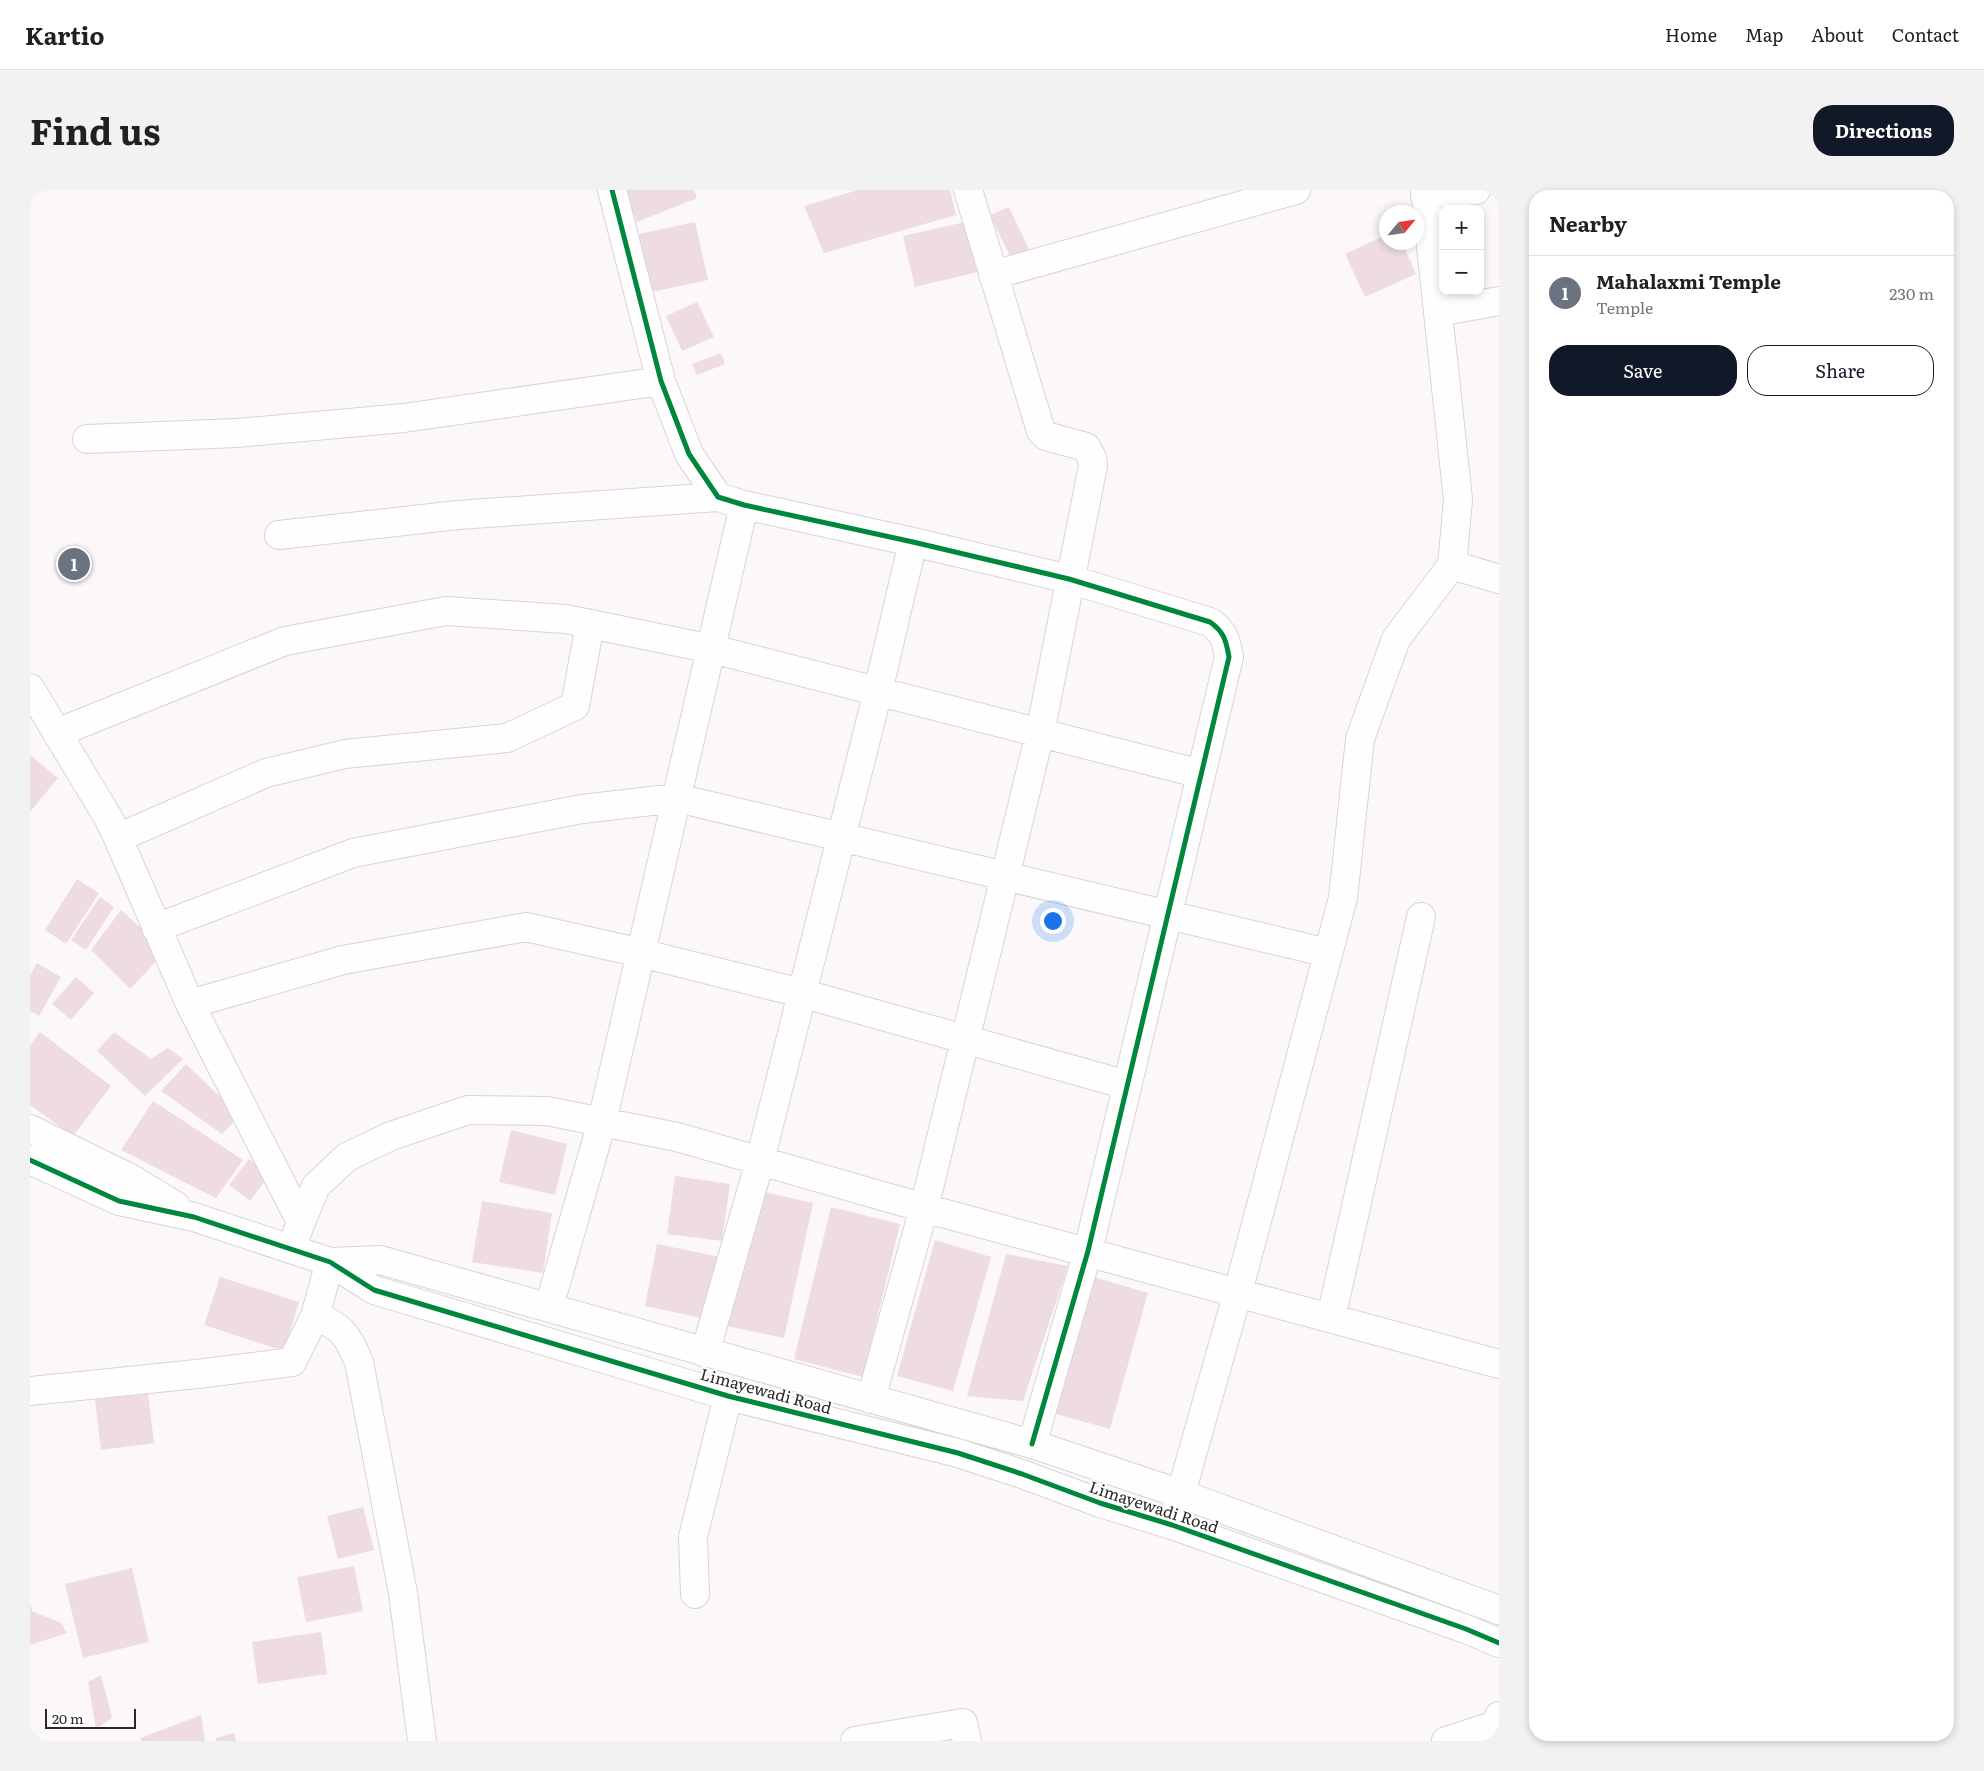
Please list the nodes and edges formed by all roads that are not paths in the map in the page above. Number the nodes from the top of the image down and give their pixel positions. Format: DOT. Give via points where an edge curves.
graph roads {
  1 [pos="612,190"];
  2 [pos="968,190"];
  3 [pos="1296,190"];
  4 [pos="1476,190"];
  5 [pos="1425,192"];
  6 [pos="993,275"];
  7 [pos="1499,301"];
  8 [pos="1438,312"];
  9 [pos="662,381"];
  10 [pos="87,439"];
  11 [pos="718,497"];
  12 [pos="744,505"];
  13 [pos="279,534"];
  14 [pos="912,542"];
  15 [pos="1452,565"];
  16 [pos="1069,579"];
  17 [pos="1499,579"];
  18 [pos="590,624"];
  19 [pos="712,649"];
  20 [pos="30,688"];
  21 [pos="878,691"];
  22 [pos="57,733"];
  23 [pos="1040,733"];
  24 [pos="1201,774"];
  25 [pos="677,798"];
  26 [pos="840,837"];
  27 [pos="118,838"];
  28 [pos="1005,876"];
  29 [pos="1168,915"];
  30 [pos="1421,917"];
  31 [pos="156,928"];
  32 [pos="641,953"];
  33 [pos="1328,954"];
  34 [pos="801,994"];
  35 [pos="190,1004"];
  36 [pos="965,1040"];
  37 [pos="1127,1085"];
  38 [pos="602,1122"];
  39 [pos="30,1129"];
  40 [pos="30,1160"];
  41 [pos="760,1161"];
  42 [pos="924,1208"];
  43 [pos="194,1217"];
  44 [pos="300,1222"];
  45 [pos="293,1249"];
  46 [pos="1088,1251"];
  47 [pos="330,1262"];
  48 [pos="1238,1292"];
  49 [pos="549,1307"];
  50 [pos="315,1316"];
  51 [pos="1331,1318"];
  52 [pos="705,1353"];
  53 [pos="1499,1364"];
  54 [pos="30,1390"];
  55 [pos="728,1396"];
  56 [pos="871,1399"];
  57 [pos="1032,1444"];
  58 [pos="1181,1494"];
  59 [pos="1172,1525"];
  60 [pos="695,1594"];
  61 [pos="1499,1610"];
  62 [pos="1499,1643"];
  63 [pos="1495,1727"];
  64 [pos="422,1741"];
  65 [pos="855,1741"];
  66 [pos="967,1741"];
  67 [pos="1446,1741"];
  1 -- 9 [label="street"];
  2 -- 6 [label="street"];
  3 -- 6 [label="street"];
  4 -- 5 [label="street"];
  5 -- 8 [label="street"];
  6 -- 16 [label="street" via="1040,431 1046,436 1086,447 1092,458"];
  7 -- 8 [label="street"];
  8 -- 15 [label="street" via="1458,500"];
  9 -- 10 [label="street" via="404,418 237,432"];
  9 -- 11 [label="street" via="689,454"];
  11 -- 12 [label="street"];
  11 -- 13 [label="street" via="458,515"];
  12 -- 14 [label="street"];
  12 -- 19 [label="street"];
  14 -- 16 [label="street"];
  14 -- 21 [label="street"];
  15 -- 17 [label="street"];
  15 -- 33 [label="street" via="1396,639 1360,739 1343,898"];
  16 -- 23 [label="street"];
  16 -- 24 [label="street" via="1210,622 1220,629 1227,642 1229,657"];
  18 -- 19 [label="street"];
  18 -- 22 [label="street" via="566,619 446,611 285,641"];
  18 -- 27 [label="street" via="575,706 507,738 345,754 266,773"];
  19 -- 21 [label="street"];
  19 -- 25 [label="street"];
  20 -- 22 [label="street"];
  21 -- 23 [label="street"];
  21 -- 26 [label="street"];
  22 -- 27 [label="street"];
  23 -- 24 [label="street"];
  23 -- 28 [label="street"];
  24 -- 29 [label="street"];
  25 -- 26 [label="street"];
  25 -- 31 [label="street" via="582,809 353,853"];
  25 -- 32 [label="street"];
  26 -- 28 [label="street"];
  26 -- 34 [label="street"];
  27 -- 31 [label="street"];
  28 -- 29 [label="street"];
  28 -- 36 [label="street"];
  29 -- 33 [label="street"];
  29 -- 37 [label="street"];
  30 -- 51 [label="street"];
  31 -- 35 [label="street"];
  32 -- 34 [label="street"];
  32 -- 35 [label="street" via="526,927 343,960"];
  32 -- 38 [label="street"];
  33 -- 48 [label="street"];
  34 -- 36 [label="street"];
  34 -- 41 [label="street"];
  35 -- 44 [label="street"];
  36 -- 37 [label="street"];
  36 -- 42 [label="street"];
  37 -- 46 [label="street"];
  38 -- 41 [label="street"];
  38 -- 44 [label="street" via="546,1111 468,1110 391,1136 347,1158 316,1186"];
  38 -- 49 [label="street"];
  39 -- 43 [label="street, Limayewadi Road" via="130,1178"];
  40 -- 43 [label="street, Limayewadi Road" via="119,1201"];
  41 -- 42 [label="street"];
  41 -- 52 [label="street"];
  42 -- 46 [label="street"];
  42 -- 56 [label="street"];
  43 -- 45 [label="street, Limayewadi Road"];
  44 -- 45 [label="street"];
  45 -- 47 [label="street, Limayewadi Road"];
  46 -- 48 [label="street"];
  46 -- 57 [label="street"];
  47 -- 49 [label="street, Limayewadi Road" via="380,1260"];
  47 -- 50 [label="street"];
  47 -- 55 [label="street, Limayewadi Road" via="374,1290"];
  48 -- 51 [label="street"];
  48 -- 58 [label="street"];
  49 -- 52 [label="street, Limayewadi Road"];
  50 -- 54 [label="street" via="292,1362"];
  50 -- 64 [label="street" via="340,1328 359,1362 403,1593"];
  51 -- 53 [label="street"];
  52 -- 56 [label="street, Limayewadi Road"];
  55 -- 59 [label="street, Limayewadi Road" via="958,1453"];
  55 -- 60 [label="street" via="693,1537"];
  56 -- 57 [label="street, Limayewadi Road"];
  57 -- 58 [label="street, Limayewadi Road"];
  58 -- 59 [label="street"];
  58 -- 61 [label="street, Limayewadi Road"];
  59 -- 62 [label="street, Limayewadi Road"];
  63 -- 67 [label="street"];
  65 -- 66 [label="street" via="963,1722"];
}
